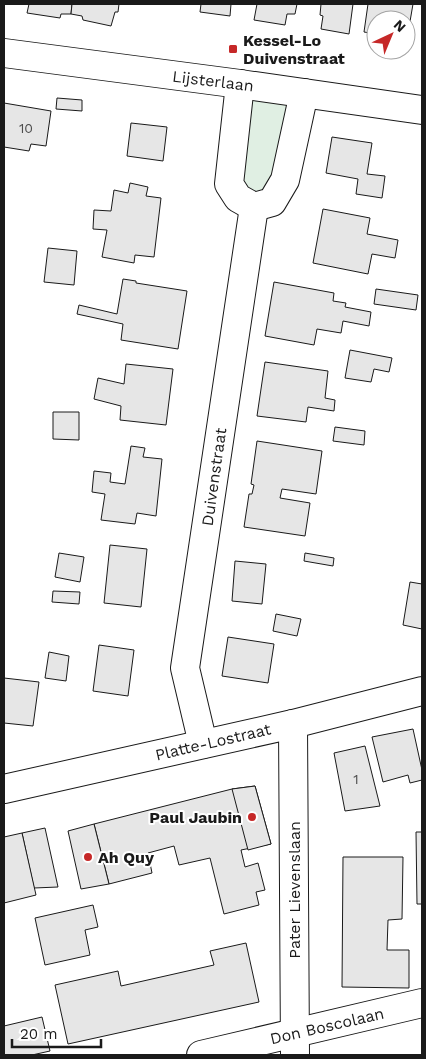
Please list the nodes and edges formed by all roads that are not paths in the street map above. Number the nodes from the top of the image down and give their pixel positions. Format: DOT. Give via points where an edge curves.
graph roads {
  1 [pos="4,53"];
  2 [pos="240,84"];
  3 [pos="304,93"];
  4 [pos="422,110"];
  5 [pos="254,208"];
  6 [pos="422,691"];
  7 [pos="293,724"];
  8 [pos="203,744"];
  9 [pos="4,789"];
  10 [pos="422,1003"];
  11 [pos="295,1045"];
  12 [pos="201,1055"];
  1 -- 2 [label="street, Lijsterlaan"];
  2 -- 3 [label="street, Lijsterlaan"];
  2 -- 5 [label="street" via="229,184 238,198"];
  3 -- 4 [label="street, Lijsterlaan"];
  3 -- 5 [label="street" via="285,180 272,202"];
  5 -- 8 [label="street, Duivenstraat" via="185,668"];
  6 -- 7 [label="street, Platte-Lostraat"];
  7 -- 8 [label="street, Platte-Lostraat"];
  7 -- 11 [label="street, Pater Lievenslaan"];
  8 -- 9 [label="street, Platte-Lostraat"];
  10 -- 11 [label="street, Don Boscolaan"];
  11 -- 12 [label="street, Don Boscolaan"];
}
